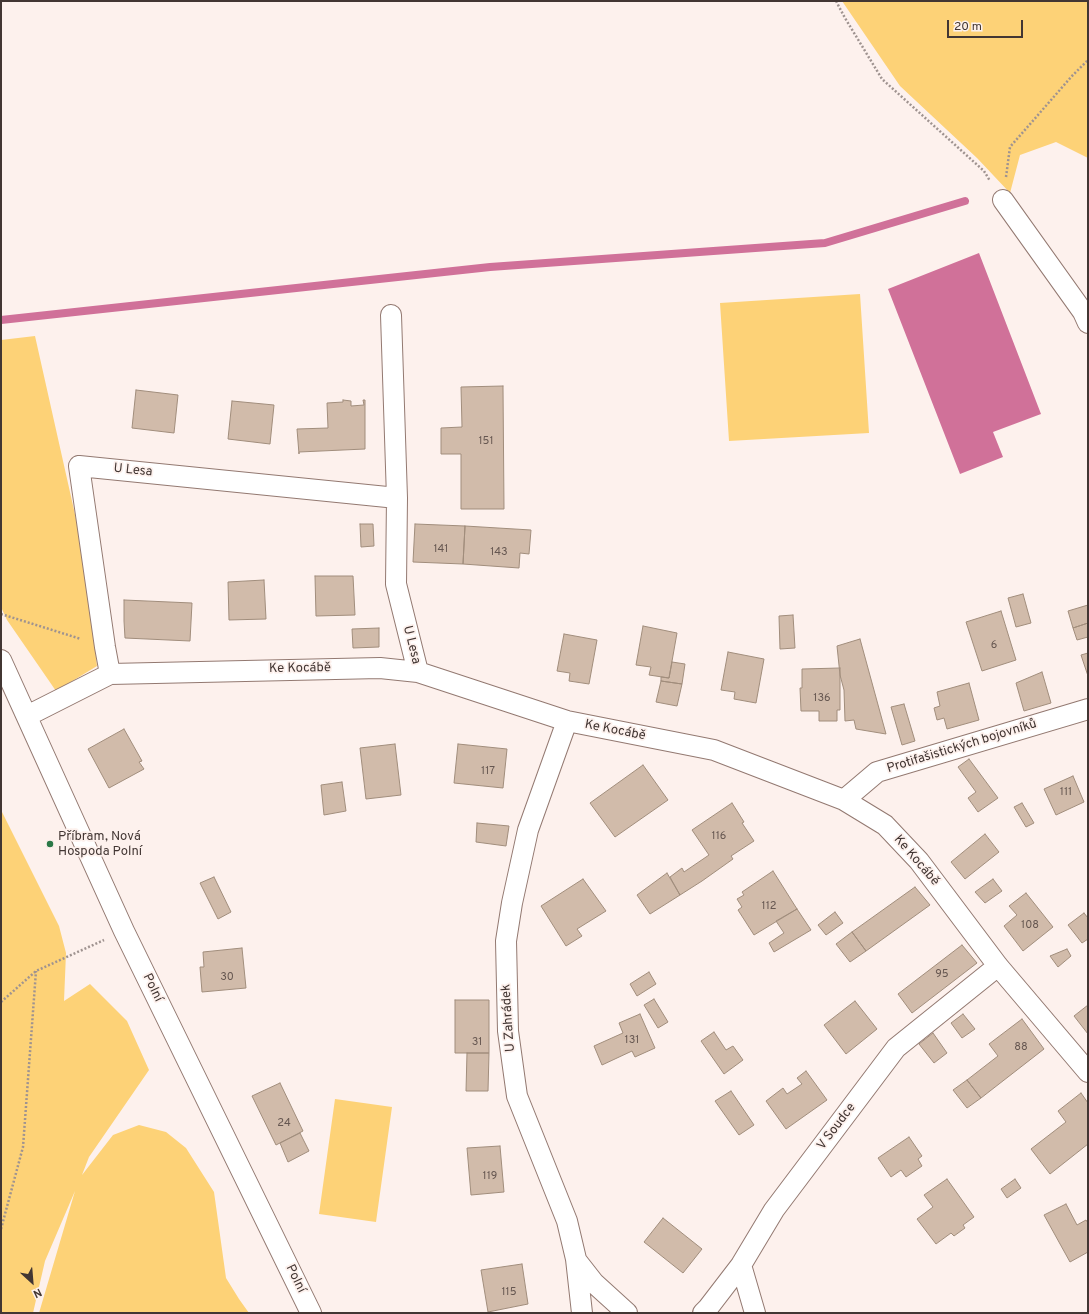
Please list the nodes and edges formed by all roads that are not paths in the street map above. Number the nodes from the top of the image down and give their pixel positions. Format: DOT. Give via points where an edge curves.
graph roads {
  1 [pos="1003,200"];
  2 [pos="391,315"];
  3 [pos="1088,322"];
  4 [pos="397,498"];
  5 [pos="1,660"];
  6 [pos="418,672"];
  7 [pos="110,674"];
  8 [pos="1088,709"];
  9 [pos="27,716"];
  10 [pos="567,721"];
  11 [pos="844,800"];
  12 [pos="998,966"];
  13 [pos="1088,1071"];
  14 [pos="576,1259"];
  15 [pos="742,1265"];
  16 [pos="311,1313"];
  17 [pos="582,1313"];
  18 [pos="627,1313"];
  19 [pos="703,1313"];
  20 [pos="755,1313"];
  1 -- 3 [label="street"];
  2 -- 4 [label="street, U Lesa"];
  4 -- 6 [label="street, U Lesa" via="396,584"];
  4 -- 7 [label="street, U Lesa" via="79,466"];
  5 -- 9 [label="street, Polní"];
  6 -- 7 [label="street, Ke Kocábě" via="380,668"];
  6 -- 10 [label="street, Ke Kocábě"];
  7 -- 9 [label="street, Ke Kocábě"];
  8 -- 11 [label="street, Protifašistických bojovníků" via="877,772"];
  9 -- 16 [label="street, Polní" via="124,931"];
  10 -- 11 [label="street, Ke Kocábě" via="714,750"];
  10 -- 14 [label="street, U Zahrádek" via="528,830 506,941 508,1031 517,1096 568,1221"];
  11 -- 12 [label="street, Ke Kocábě" via="885,825 919,862"];
  12 -- 13 [label="street, Ke Kocábě"];
  12 -- 15 [label="street, V Soudce" via="896,1048 774,1210"];
  14 -- 17 [label="street, U Zahrádek"];
  14 -- 18 [label="street" via="594,1283"];
  15 -- 19 [label="street, V Soudce"];
  15 -- 20 [label="street"];
}
